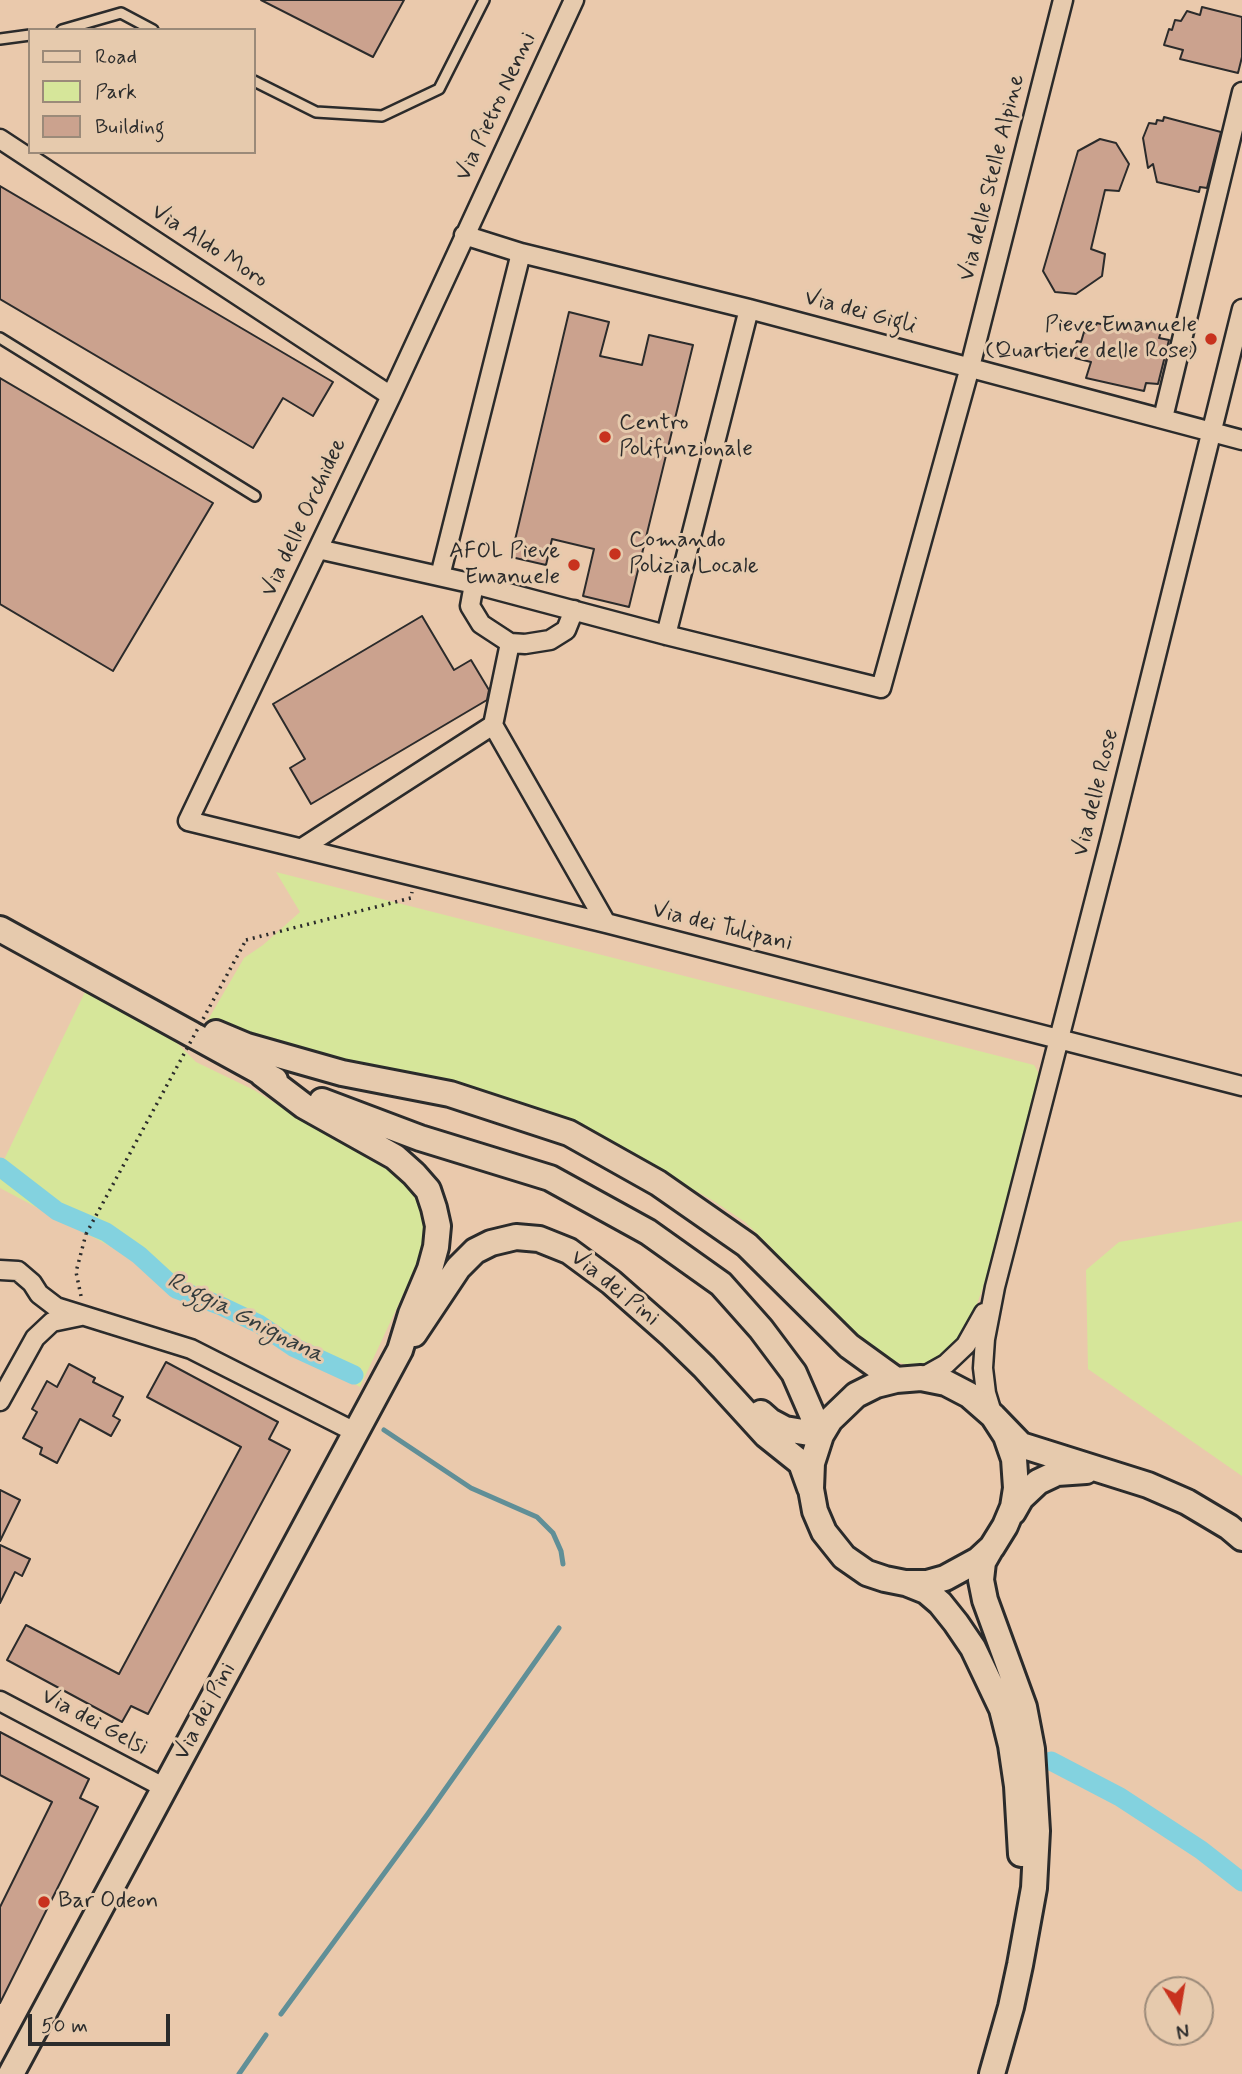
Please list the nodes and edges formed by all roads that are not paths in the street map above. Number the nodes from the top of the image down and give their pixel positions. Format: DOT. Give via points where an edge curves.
graph roads {
  1 [pos="484,0"];
  2 [pos="574,0"];
  3 [pos="1063,0"];
  4 [pos="69,28"];
  5 [pos="149,28"];
  6 [pos="28,35"];
  7 [pos="0,39"];
  8 [pos="256,82"];
  9 [pos="1242,92"];
  10 [pos="1,142"];
  11 [pos="464,235"];
  12 [pos="521,253"];
  13 [pos="749,309"];
  14 [pos="1242,309"];
  15 [pos="0,338"];
  16 [pos="970,368"];
  17 [pos="391,396"];
  18 [pos="1163,418"];
  19 [pos="1211,432"];
  20 [pos="1242,440"];
  21 [pos="255,496"];
  22 [pos="318,549"];
  23 [pos="440,576"];
  24 [pos="474,584"];
  25 [pos="574,610"];
  26 [pos="666,635"];
  27 [pos="510,643"];
  28 [pos="493,725"];
  29 [pos="188,821"];
  30 [pos="302,848"];
  31 [pos="606,923"];
  32 [pos="0,929"];
  33 [pos="137,1002"];
  34 [pos="1060,1040"];
  35 [pos="262,1074"];
  36 [pos="1242,1086"];
  37 [pos="430,1269"];
  38 [pos="0,1270"];
  39 [pos="995,1287"];
  40 [pos="85,1316"];
  41 [pos="400,1350"];
  42 [pos="909,1379"];
  43 [pos="0,1401"];
  44 [pos="993,1416"];
  45 [pos="355,1432"];
  46 [pos="821,1436"];
  47 [pos="1111,1472"];
  48 [pos="811,1489"];
  49 [pos="1006,1526"];
  50 [pos="1242,1538"];
  51 [pos="992,1547"];
  52 [pos="905,1583"];
  53 [pos="0,1701"];
  54 [pos="165,1788"];
  55 [pos="1020,1965"];
  56 [pos="11,2074"];
  57 [pos="992,2074"];
  1 -- 8 [label="lane" via="439,89 382,116 316,113"];
  2 -- 11 [label="street, Via Pietro Nenni"];
  3 -- 16 [label="street, Via delle Stelle Alpine"];
  4 -- 5 [label="lane" via="121,13"];
  6 -- 7 [label="lane"];
  9 -- 18 [label="street"];
  10 -- 17 [label="street, Via Aldo Moro"];
  11 -- 12 [label="street, Via dei Gigli"];
  11 -- 17 [label="street, Via delle Orchidee"];
  12 -- 13 [label="street, Via dei Gigli"];
  12 -- 23 [label="street"];
  13 -- 16 [label="street, Via dei Gigli"];
  13 -- 26 [label="street"];
  14 -- 19 [label="street, Via delle Rose"];
  15 -- 21 [label="lane"];
  16 -- 18 [label="street, Via dei Gigli"];
  16 -- 26 [label="street, Via delle Stelle Alpine" via="881,688"];
  17 -- 22 [label="street, Via delle Orchidee"];
  18 -- 19 [label="street, Via dei Gigli"];
  19 -- 20 [label="street, Via dei Gigli"];
  19 -- 34 [label="street, Via delle Rose"];
  22 -- 23 [label="street"];
  22 -- 29 [label="street, Via delle Orchidee"];
  23 -- 24 [label="street"];
  24 -- 25 [label="street"];
  24 -- 27 [label="street" via="470,606 481,624"];
  25 -- 26 [label="street"];
  25 -- 27 [label="street" via="566,630 550,640"];
  27 -- 28 [label="street"];
  28 -- 30 [label="street"];
  28 -- 31 [label="street"];
  29 -- 30 [label="street, Via dei Tulipani"];
  30 -- 31 [label="street, Via dei Tulipani"];
  31 -- 34 [label="street, Via dei Tulipani"];
  32 -- 33 [label="main road"];
  33 -- 35 [label="main road"];
  33 -- 42 [label="main road" via="247,1046 342,1073 450,1094 569,1133 659,1183 747,1245 849,1346"];
  34 -- 36 [label="street, Via dei Tulipani"];
  34 -- 39 [label="street, Via delle Rose"];
  35 -- 37 [label="main road, Via dei Pini" via="304,1106 394,1157 428,1190 438,1226"];
  35 -- 46 [label="main road" via="408,1134 550,1178 648,1232 721,1284 761,1329 793,1373"];
  37 -- 41 [label="main road, Via dei Pini"];
  37 -- 46 [label="main road, Via dei Pini" via="471,1240 498,1231 540,1228 563,1235 587,1246 684,1327 770,1421"];
  38 -- 40 [label="street" via="18,1271 56,1307"];
  39 -- 42 [label="street, Via delle Rose" via="966,1345 946,1364"];
  39 -- 44 [label="street, Via delle Rose" via="984,1368"];
  40 -- 43 [label="street" via="52,1322 35,1338"];
  40 -- 45 [label="street" via="191,1349"];
  41 -- 45 [label="main road, Via dei Pini"];
  41 -- 48 [label="main road, Via dei Pini" via="475,1251 516,1237 539,1239 569,1251 670,1334 766,1435 801,1463"];
  42 -- 44 [label="main road" via="946,1383"];
  42 -- 46 [label="main road" via="876,1385 856,1395 830,1420"];
  44 -- 47 [label="main road" via="1021,1445"];
  44 -- 49 [label="main road" via="1006,1436 1016,1474"];
  45 -- 54 [label="main road, Via dei Pini"];
  46 -- 48 [label="main road" via="812,1463"];
  47 -- 49 [label="main road" via="1077,1470 1038,1482 1021,1498"];
  47 -- 50 [label="main road" via="1187,1502"];
  48 -- 52 [label="main road" via="824,1532 844,1556 867,1573"];
  49 -- 51 [label="main road"];
  51 -- 52 [label="main road" via="954,1575"];
  51 -- 55 [label="main road" via="983,1562 981,1580 1024,1707 1036,1789 1034,1888"];
  52 -- 55 [label="main road" via="926,1591 957,1623 1002,1709 1011,1745 1021,1838"];
  53 -- 54 [label="street, Via dei Gelsi"];
  54 -- 56 [label="main road, Via dei Pini"];
  55 -- 57 [label="main road"];
}
